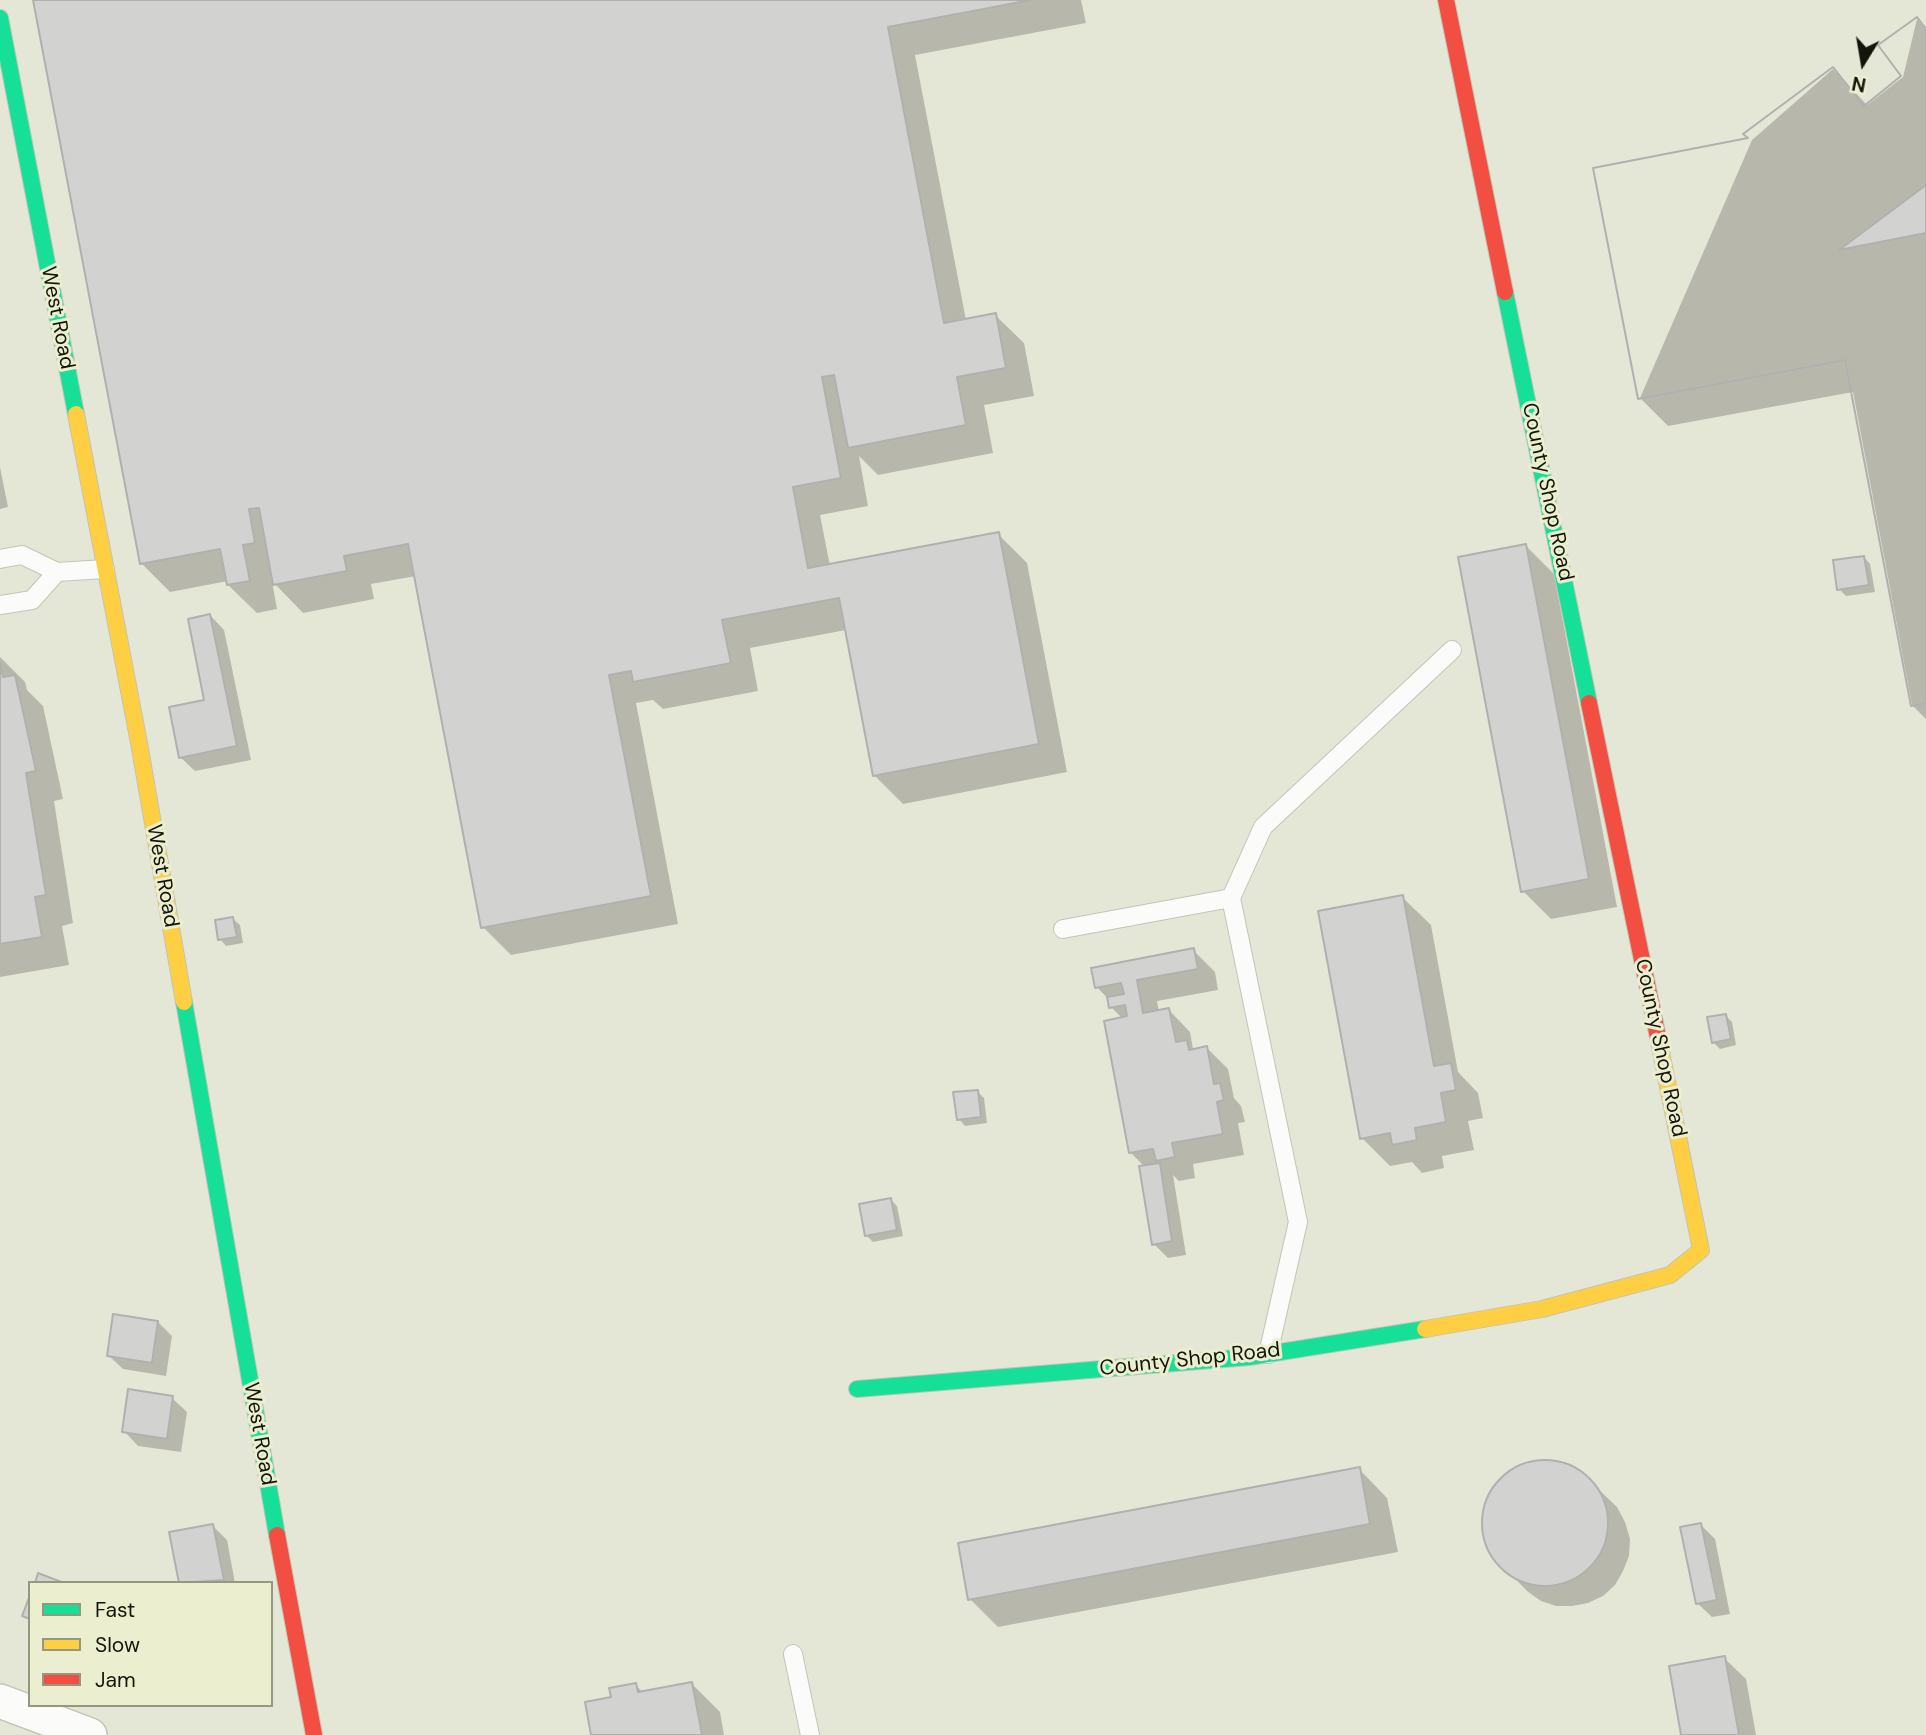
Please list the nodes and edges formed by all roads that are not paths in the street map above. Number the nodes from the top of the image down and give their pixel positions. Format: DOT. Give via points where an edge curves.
graph roads {
  1 [pos="1446,0"];
  2 [pos="0,18"];
  3 [pos="0,559"];
  4 [pos="105,569"];
  5 [pos="57,572"];
  6 [pos="0,605"];
  7 [pos="1452,650"];
  8 [pos="1231,898"];
  9 [pos="1063,929"];
  10 [pos="1268,1354"];
  11 [pos="857,1389"];
  12 [pos="793,1654"];
  13 [pos="0,1701"];
  14 [pos="90,1735"];
  15 [pos="314,1735"];
  16 [pos="810,1735"];
  1 -- 10 [label="street, County Shop Road" via="1701,1250 1670,1275 1542,1309"];
  2 -- 4 [label="street, West Road"];
  3 -- 5 [label="lane" via="22,555"];
  4 -- 5 [label="lane"];
  4 -- 15 [label="street, West Road"];
  5 -- 6 [label="lane" via="32,600"];
  7 -- 8 [label="lane" via="1263,827"];
  8 -- 9 [label="lane"];
  8 -- 10 [label="lane" via="1298,1222"];
  10 -- 11 [label="street, County Shop Road"];
  12 -- 16 [label="lane"];
  13 -- 14 [label="street"];
}
